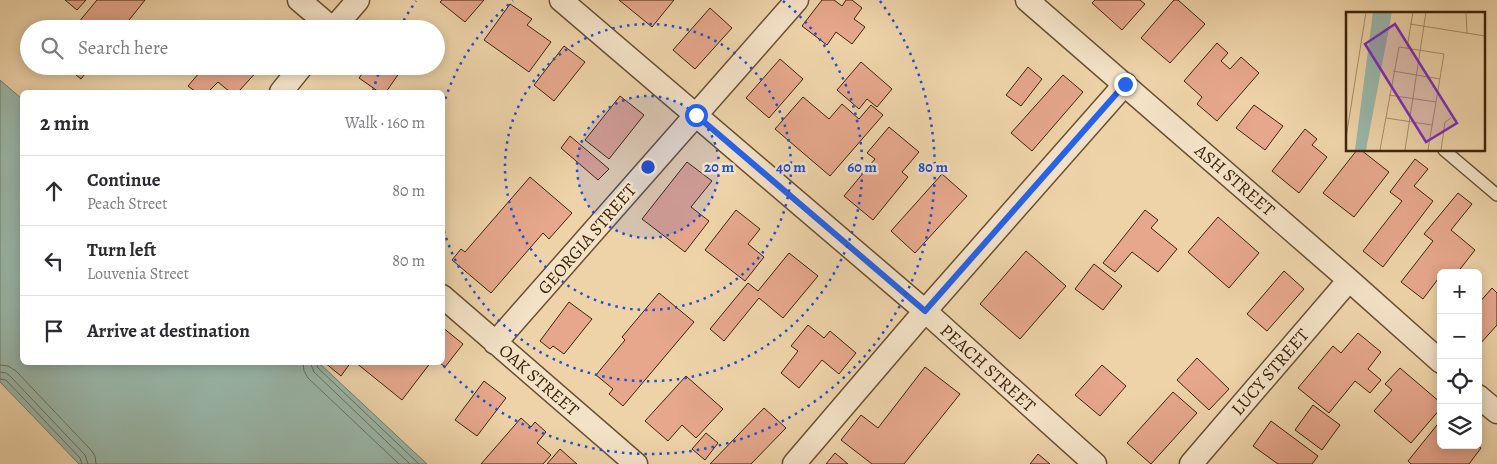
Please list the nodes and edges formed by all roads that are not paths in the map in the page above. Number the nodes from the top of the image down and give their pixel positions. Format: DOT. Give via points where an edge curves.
graph roads {
  1 [pos="299,0"];
  2 [pos="358,0"];
  3 [pos="561,0"];
  4 [pos="797,0"];
  5 [pos="1027,0"];
  6 [pos="322,20"];
  7 [pos="341,20"];
  8 [pos="295,75"];
  9 [pos="1125,84"];
  10 [pos="283,90"];
  11 [pos="696,115"];
  12 [pos="1445,151"];
  13 [pos="1497,195"];
  14 [pos="1349,280"];
  15 [pos="445,299"];
  16 [pos="925,311"];
  17 [pos="495,343"];
  18 [pos="1438,359"];
  19 [pos="1482,399"];
  20 [pos="1497,412"];
  21 [pos="636,464"];
  22 [pos="794,464"];
  23 [pos="1095,464"];
  24 [pos="1191,464"];
  1 -- 6 [label="street"];
  2 -- 7 [label="street"];
  3 -- 11 [label="street, PEACH STREET"];
  4 -- 11 [label="street, GEORGIA STREET"];
  5 -- 9 [label="street, ASH STREET"];
  8 -- 10 [label="street"];
  9 -- 14 [label="street, ASH STREET"];
  9 -- 16 [label="street"];
  11 -- 16 [label="street, PEACH STREET"];
  11 -- 17 [label="street, GEORGIA STREET"];
  12 -- 13 [label="lane"];
  14 -- 18 [label="street, ASH STREET"];
  14 -- 24 [label="street, LUCY STREET"];
  15 -- 17 [label="street, OAK STREET"];
  16 -- 22 [label="street"];
  16 -- 23 [label="street, PEACH STREET"];
  17 -- 21 [label="street, OAK STREET"];
  19 -- 20 [label="street"];
}
